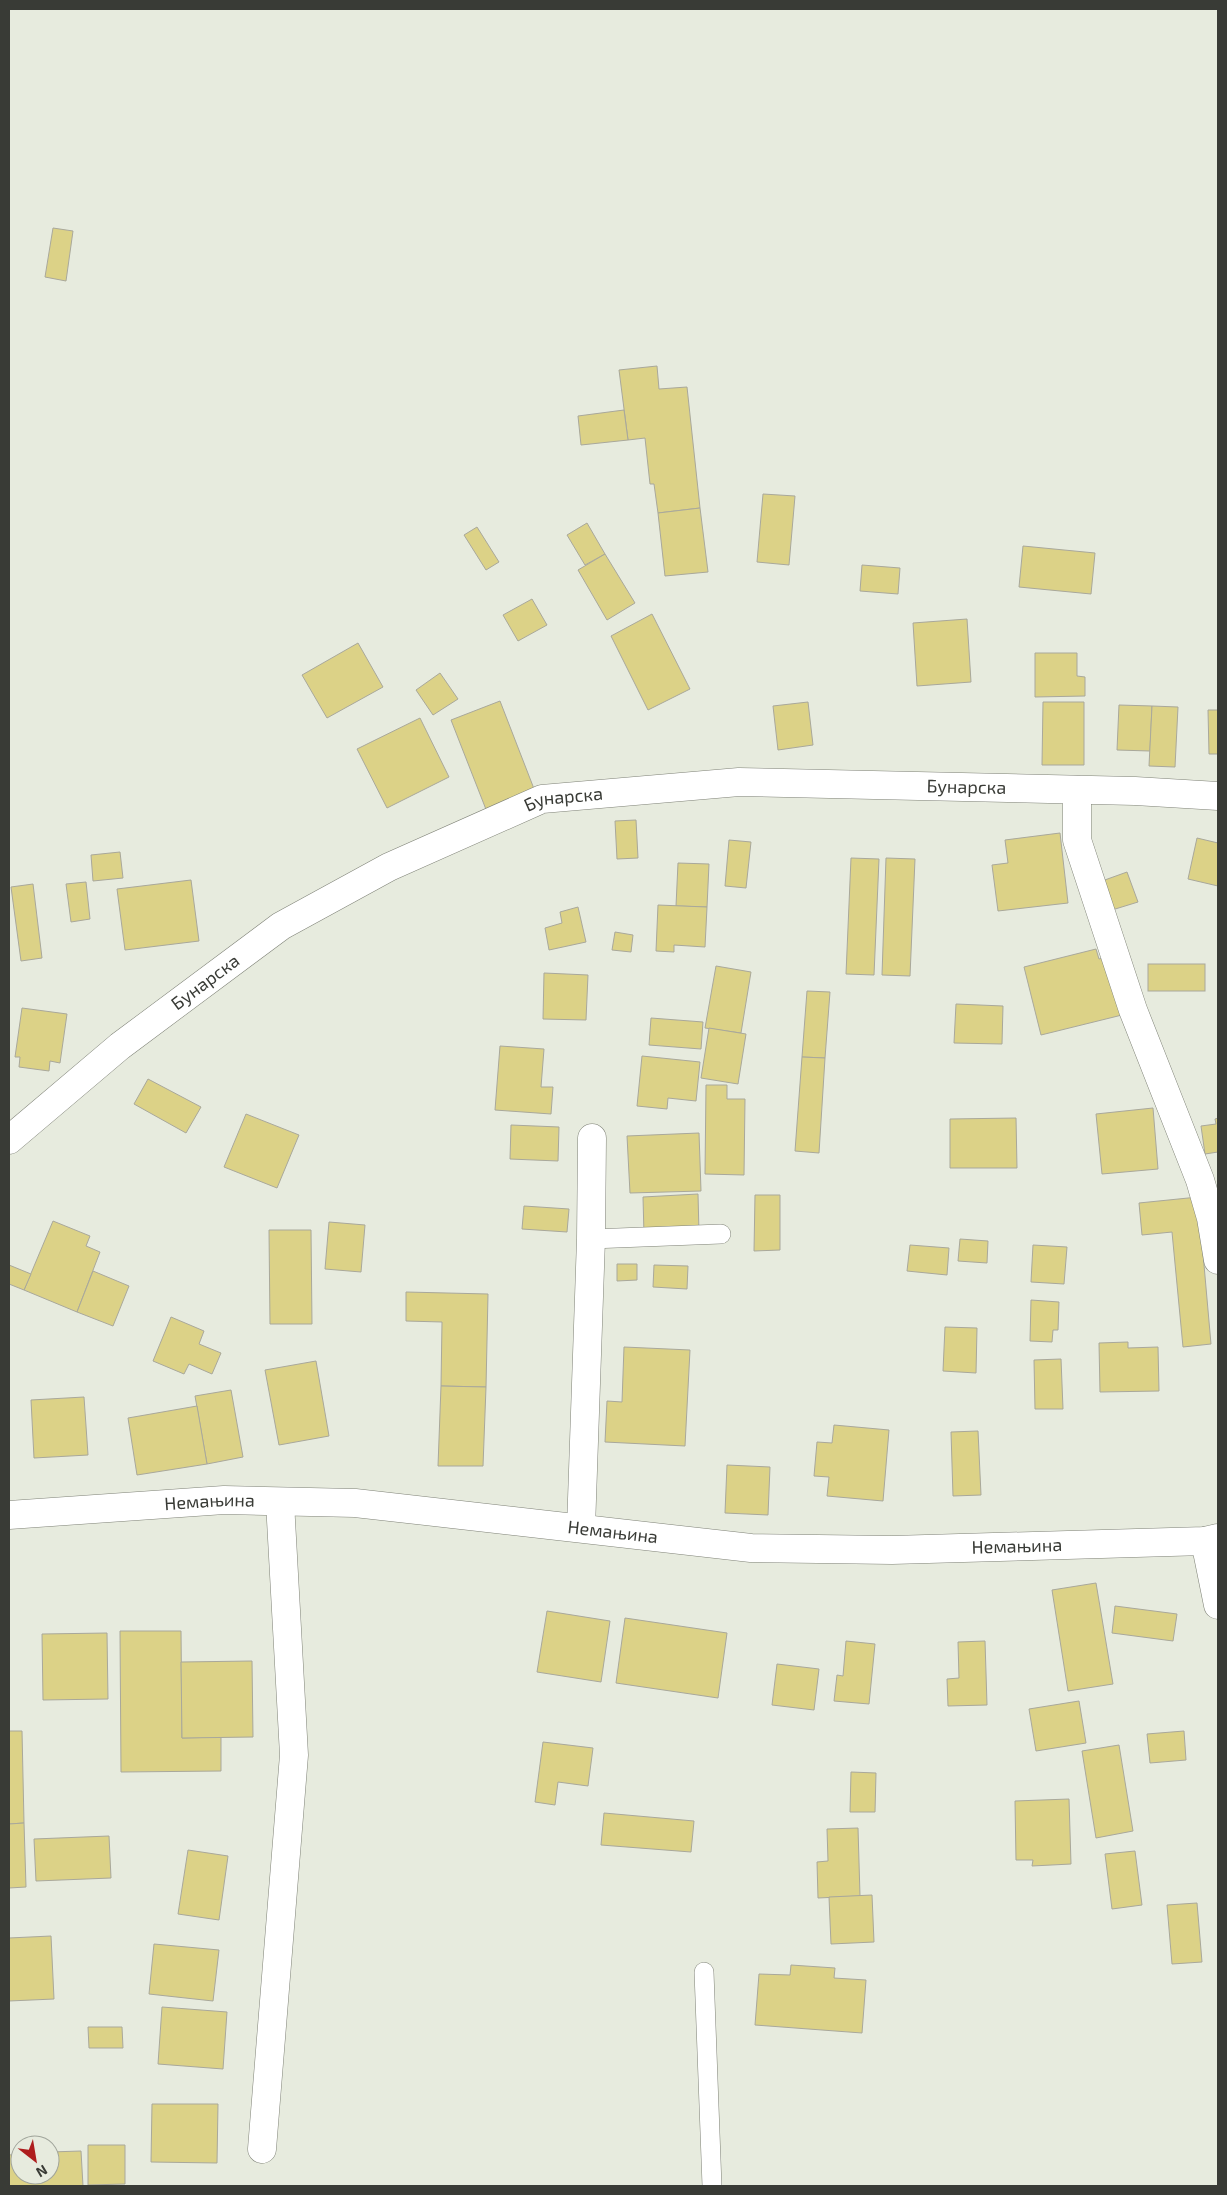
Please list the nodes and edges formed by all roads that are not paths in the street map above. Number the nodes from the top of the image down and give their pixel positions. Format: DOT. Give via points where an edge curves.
graph roads {
  1 [pos="1078,790"];
  2 [pos="1218,796"];
  3 [pos="592,1138"];
  4 [pos="9,1140"];
  5 [pos="721,1234"];
  6 [pos="591,1239"];
  7 [pos="1218,1260"];
  8 [pos="280,1502"];
  9 [pos="9,1515"];
  10 [pos="581,1528"];
  11 [pos="1212,1539"];
  12 [pos="1218,1605"];
  13 [pos="704,1972"];
  14 [pos="262,2149"];
  15 [pos="712,2186"];
  1 -- 2 [label="street, Бунарска"];
  1 -- 4 [label="street, Бунарска" via="739,782 542,799 389,867 281,926 120,1046"];
  1 -- 7 [label="street" via="1077,840 1133,1010 1200,1180 1213,1226"];
  3 -- 6 [label="street"];
  5 -- 6 [label="lane"];
  6 -- 10 [label="street"];
  8 -- 9 [label="street, Немањина" via="224,1500"];
  8 -- 10 [label="street, Немањина" via="355,1503"];
  8 -- 14 [label="street" via="294,1755"];
  10 -- 11 [label="street, Немањина" via="751,1548 892,1550"];
  11 -- 12 [label="street"];
  13 -- 15 [label="lane"];
}
